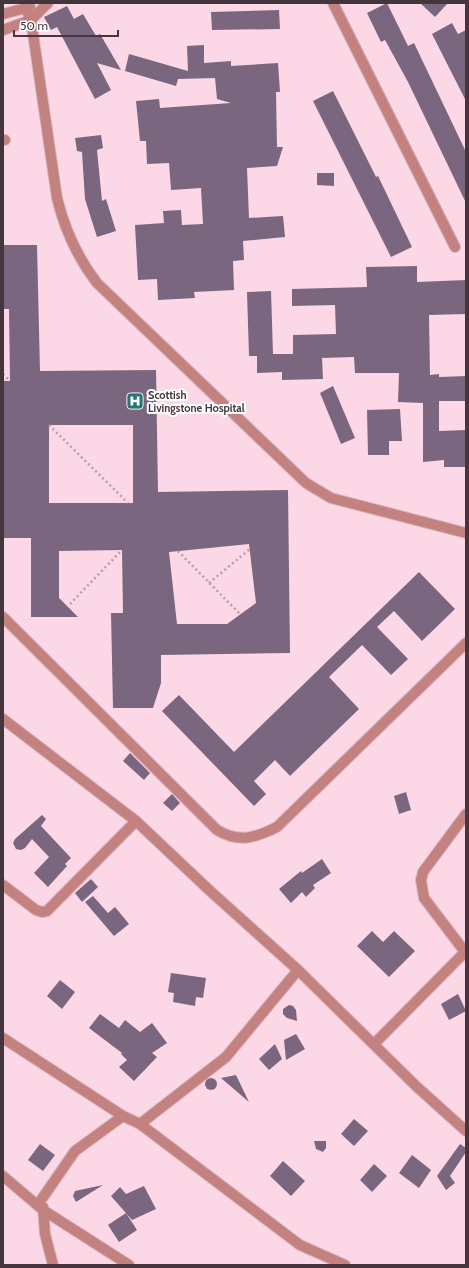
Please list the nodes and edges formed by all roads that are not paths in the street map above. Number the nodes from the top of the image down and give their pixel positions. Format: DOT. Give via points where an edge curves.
graph roads {
  1 [pos="333,3"];
  2 [pos="46,5"];
  3 [pos="25,7"];
  4 [pos="3,14"];
  5 [pos="31,20"];
  6 [pos="3,30"];
  7 [pos="455,247"];
  8 [pos="466,533"];
  9 [pos="3,617"];
  10 [pos="466,643"];
  11 [pos="3,719"];
  12 [pos="466,814"];
  13 [pos="136,821"];
  14 [pos="3,885"];
  15 [pos="466,952"];
  16 [pos="298,970"];
  17 [pos="3,1038"];
  18 [pos="374,1044"];
  19 [pos="122,1116"];
  20 [pos="140,1124"];
  21 [pos="466,1131"];
  22 [pos="3,1176"];
  23 [pos="43,1210"];
  24 [pos="53,1265"];
  25 [pos="129,1265"];
  26 [pos="345,1265"];
  1 -- 7 [label="street"];
  2 -- 3 [label="street"];
  2 -- 5 [label="street"];
  3 -- 4 [label="street"];
  3 -- 5 [label="street"];
  5 -- 6 [label="street"];
  5 -- 8 [label="street" via="57,198 77,254 97,283 306,483 331,498"];
  9 -- 10 [label="street" via="217,830 229,837 250,838 277,827"];
  11 -- 13 [label="street"];
  12 -- 15 [label="street" via="426,868 421,880 424,898"];
  13 -- 14 [label="street" via="46,911 36,910"];
  13 -- 16 [label="street"];
  15 -- 18 [label="street"];
  16 -- 18 [label="street"];
  16 -- 20 [label="street" via="226,1057"];
  17 -- 19 [label="street"];
  18 -- 21 [label="street"];
  19 -- 20 [label="street"];
  19 -- 23 [label="street" via="75,1150 39,1203"];
  20 -- 26 [label="street" via="300,1245"];
  22 -- 23 [label="street"];
  23 -- 24 [label="street" via="45,1234"];
  23 -- 25 [label="street"];
}
